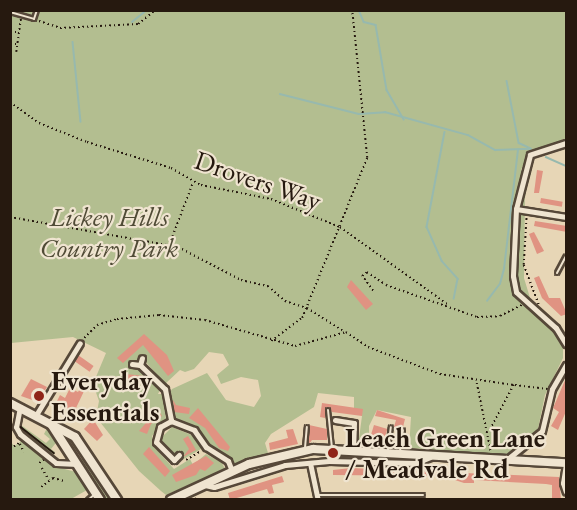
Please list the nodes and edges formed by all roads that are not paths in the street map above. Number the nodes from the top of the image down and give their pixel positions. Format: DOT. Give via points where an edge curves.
graph roads {
  1 [pos="37,10"];
  2 [pos="10,12"];
  3 [pos="567,143"];
  4 [pos="516,209"];
  5 [pos="567,217"];
  6 [pos="567,256"];
  7 [pos="557,273"];
  8 [pos="80,343"];
  9 [pos="567,344"];
  10 [pos="142,358"];
  11 [pos="132,364"];
  12 [pos="140,365"];
  13 [pos="567,365"];
  14 [pos="10,403"];
  15 [pos="20,407"];
  16 [pos="328,410"];
  17 [pos="36,415"];
  18 [pos="335,420"];
  19 [pos="171,421"];
  20 [pos="50,423"];
  21 [pos="306,427"];
  22 [pos="391,427"];
  23 [pos="403,430"];
  24 [pos="84,448"];
  25 [pos="332,449"];
  26 [pos="305,450"];
  27 [pos="353,450"];
  28 [pos="387,453"];
  29 [pos="73,454"];
  30 [pos="400,454"];
  31 [pos="179,455"];
  32 [pos="430,457"];
  33 [pos="510,457"];
  34 [pos="310,463"];
  35 [pos="567,463"];
  36 [pos="77,464"];
  37 [pos="232,471"];
  38 [pos="203,484"];
  39 [pos="567,492"];
  40 [pos="423,495"];
  41 [pos="98,497"];
  42 [pos="318,497"];
  43 [pos="88,500"];
  44 [pos="117,500"];
  45 [pos="171,500"];
  1 -- 2 [label="lane" via="34,20"];
  3 -- 4 [label="street" via="530,155"];
  4 -- 5 [label="street"];
  4 -- 9 [label="street" via="516,292"];
  6 -- 7 [label="lane"];
  8 -- 17 [label="street"];
  10 -- 12 [label="street"];
  11 -- 12 [label="street"];
  12 -- 19 [label="street" via="165,389"];
  13 -- 33 [label="street" via="552,389 542,431"];
  14 -- 15 [label="street"];
  15 -- 17 [label="street"];
  15 -- 36 [label="street" via="17,429 26,439 53,461"];
  16 -- 25 [label="lane"];
  17 -- 20 [label="street"];
  18 -- 27 [label="street" via="354,423"];
  19 -- 31 [label="street" via="160,427 156,442 174,460"];
  19 -- 37 [label="street" via="194,430 206,447 228,461"];
  20 -- 24 [label="street" via="71,433"];
  20 -- 29 [label="street"];
  21 -- 26 [label="lane"];
  22 -- 28 [label="lane"];
  23 -- 30 [label="lane"];
  24 -- 29 [label="street"];
  24 -- 44 [label="street"];
  25 -- 26 [label="street"];
  25 -- 27 [label="street"];
  26 -- 37 [label="street"];
  27 -- 28 [label="street"];
  28 -- 30 [label="street"];
  29 -- 36 [label="street"];
  30 -- 32 [label="street"];
  32 -- 33 [label="street" via="492,461"];
  32 -- 34 [label="street" via="416,463"];
  33 -- 35 [label="street" via="522,463"];
  34 -- 38 [label="street" via="263,470 214,487"];
  34 -- 42 [label="street"];
  35 -- 39 [label="street" via="563,483"];
  36 -- 41 [label="street"];
  37 -- 38 [label="street"];
  38 -- 45 [label="street"];
  40 -- 42 [label="lane"];
  41 -- 43 [label="lane"];
}
